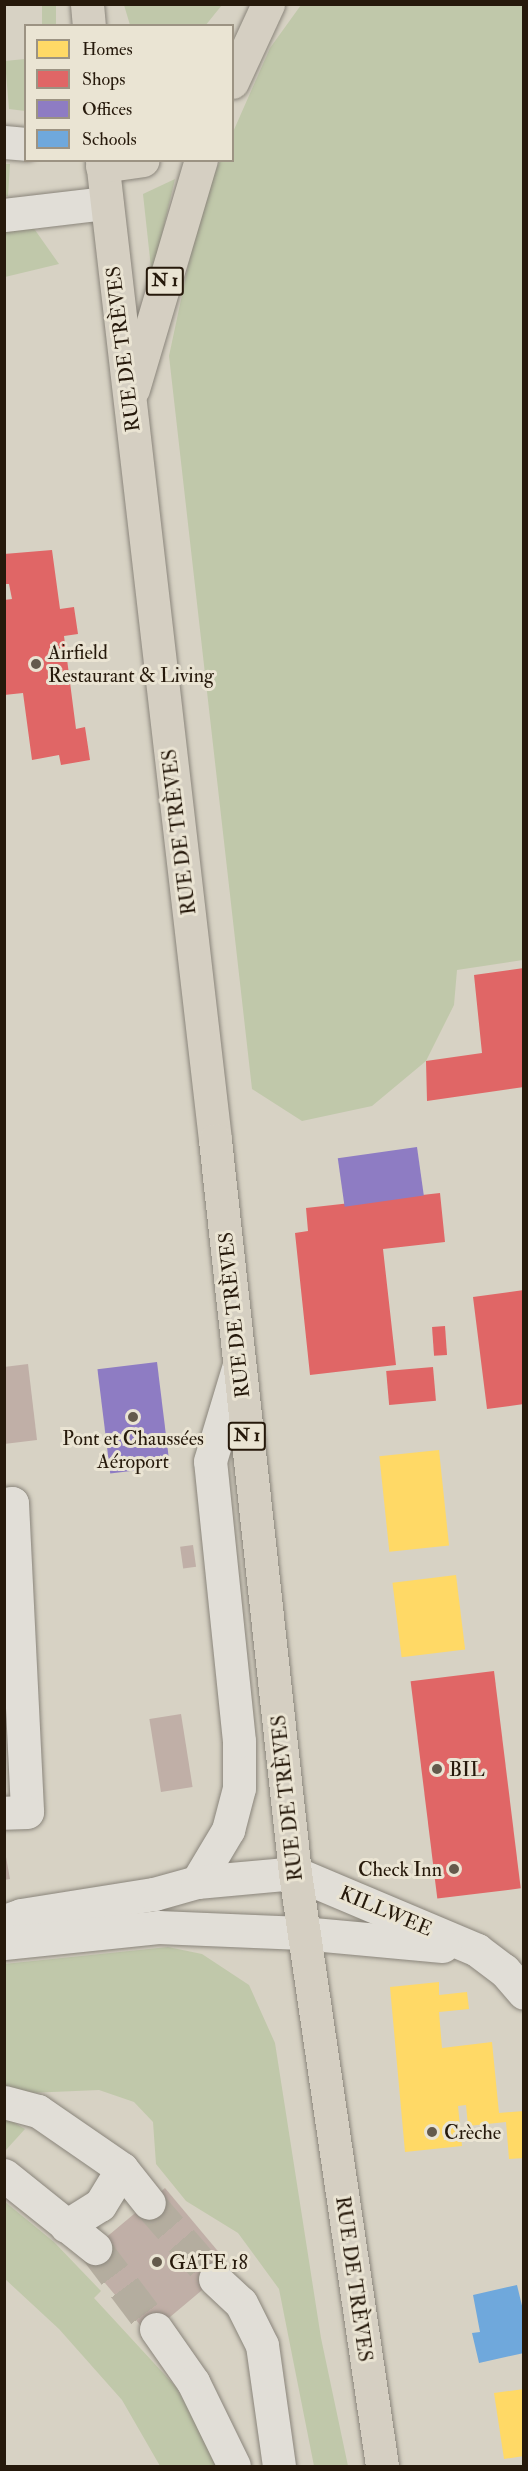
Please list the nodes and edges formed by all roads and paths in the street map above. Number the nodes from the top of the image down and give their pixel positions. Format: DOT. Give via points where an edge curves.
graph roads {
  1 [pos="87,4"];
  2 [pos="255,4"];
  3 [pos="268,4"];
  4 [pos="89,24"];
  5 [pos="234,24"];
  6 [pos="234,78"];
  7 [pos="4,142"];
  8 [pos="24,144"];
  9 [pos="200,162"];
  10 [pos="102,163"];
  11 [pos="106,203"];
  12 [pos="4,215"];
  13 [pos="129,402"];
  14 [pos="239,1365"];
  15 [pos="4,1504"];
  16 [pos="4,1813"];
  17 [pos="295,1873"];
  18 [pos="197,1882"];
  19 [pos="4,1921"];
  20 [pos="302,1933"];
  21 [pos="4,1943"];
  22 [pos="477,1950"];
  23 [pos="524,1994"];
  24 [pos="4,2102"];
  25 [pos="122,2169"];
  26 [pos="4,2175"];
  27 [pos="149,2203"];
  28 [pos="66,2226"];
  29 [pos="95,2248"];
  30 [pos="215,2279"];
  31 [pos="156,2329"];
  32 [pos="234,2466"];
  33 [pos="279,2466"];
  34 [pos="382,2466"];
  1 -- 4 [label="main road"];
  2 -- 5 [label="main road"];
  3 -- 6 [label="main road"];
  7 -- 8 [label="street"];
  9 -- 13 [label="main road, N 1"];
  10 -- 11 [label="main road, RUE DE TRÈVES / N 1"];
  11 -- 12 [label="street"];
  11 -- 13 [label="main road, RUE DE TRÈVES / N 1"];
  13 -- 14 [label="main road, RUE DE TRÈVES / N 1"];
  14 -- 17 [label="main road, RUE DE TRÈVES / N 1"];
  14 -- 18 [label="street" via="210,1461 239,1741 239,1788 228,1830"];
  15 -- 16 [label="street" via="12,1503 27,1812"];
  17 -- 18 [label="street"];
  17 -- 20 [label="main road, RUE DE TRÈVES / N 1"];
  17 -- 22 [label="street, KILLWEE"];
  18 -- 19 [label="street" via="154,1894"];
  20 -- 21 [label="street, KILLWEE" via="158,1927"];
  20 -- 22 [label="street, KILLWEE"];
  20 -- 34 [label="main road, RUE DE TRÈVES / N 1"];
  22 -- 23 [label="street, KILLWEE" via="504,1970"];
  24 -- 25 [label="street" via="38,2111"];
  25 -- 27 [label="street"];
  25 -- 28 [label="street" via="100,2205"];
  26 -- 28 [label="street"];
  28 -- 29 [label="street"];
  30 -- 33 [label="street" via="241,2303 262,2345"];
  31 -- 32 [label="street" via="193,2382"];
}
